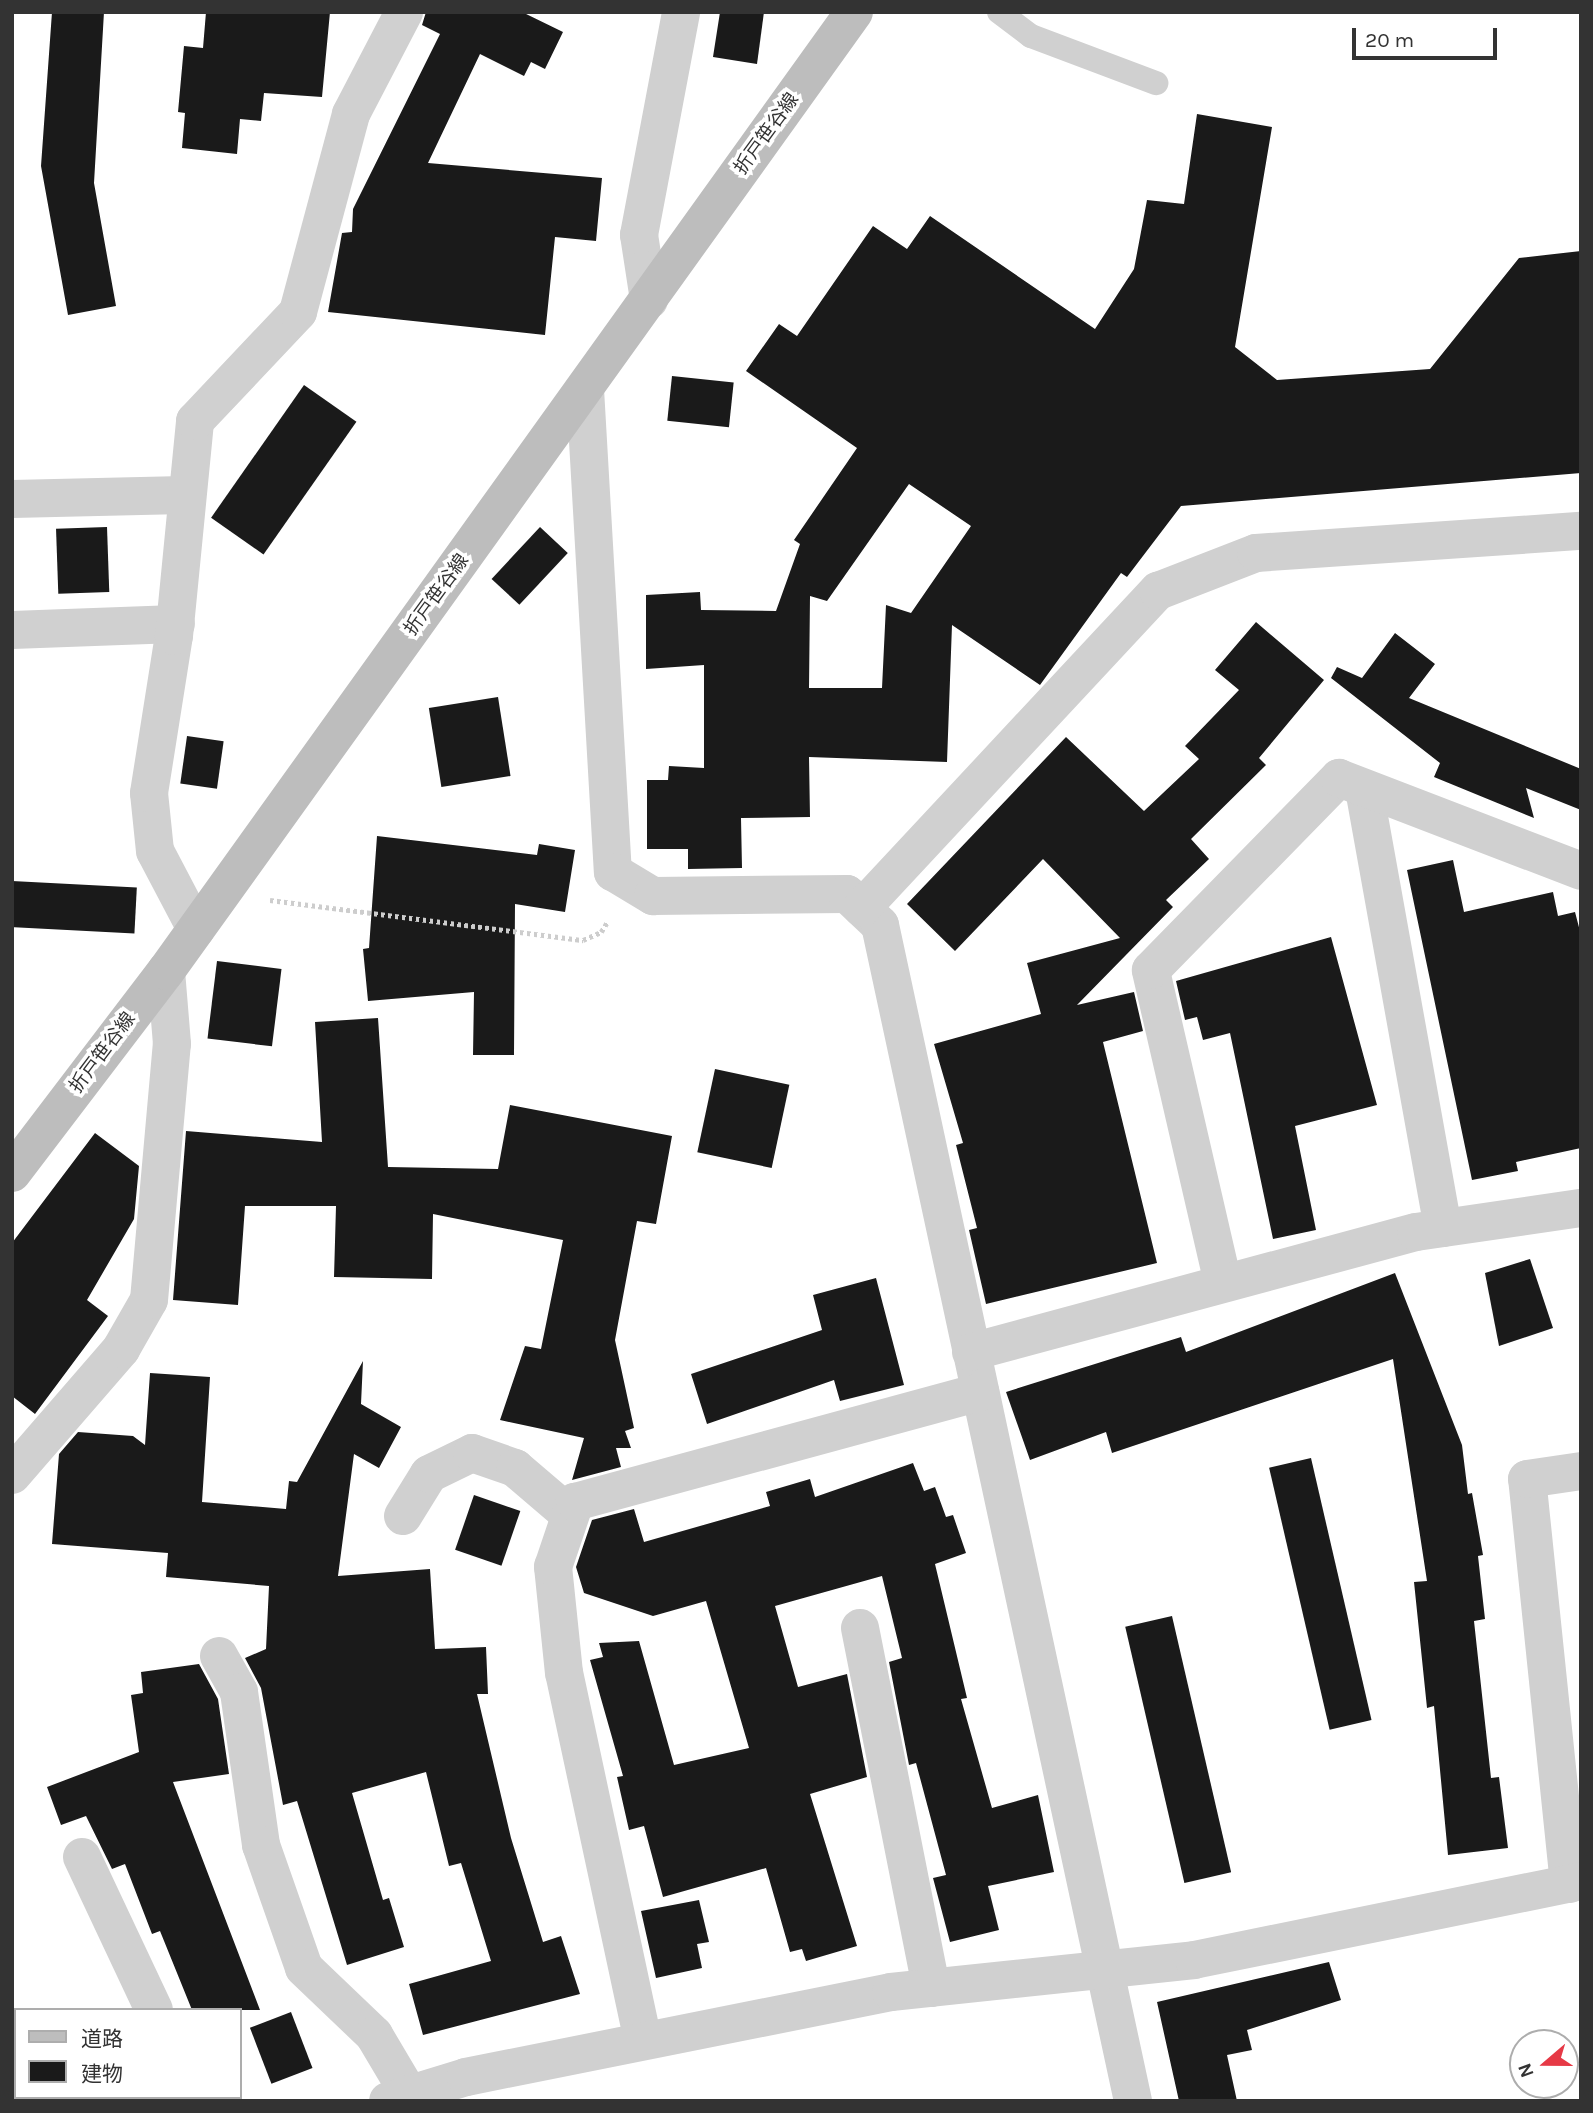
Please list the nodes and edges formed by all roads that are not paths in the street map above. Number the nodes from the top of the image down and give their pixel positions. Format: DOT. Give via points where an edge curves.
graph roads {
  1 [pos="404,12"];
  2 [pos="681,12"];
  3 [pos="854,12"];
  4 [pos="999,12"];
  5 [pos="1156,83"];
  6 [pos="649,300"];
  7 [pos="585,389"];
  8 [pos="184,495"];
  9 [pos="12,499"];
  10 [pos="1581,531"];
  11 [pos="176,624"];
  12 [pos="12,630"];
  13 [pos="1364,789"];
  14 [pos="1581,872"];
  15 [pos="862,908"];
  16 [pos="196,929"];
  17 [pos="166,971"];
  18 [pos="12,1173"];
  19 [pos="1581,1208"];
  20 [pos="1443,1228"];
  21 [pos="1223,1283"];
  22 [pos="971,1352"];
  23 [pos="980,1392"];
  24 [pos="1581,1471"];
  25 [pos="12,1475"];
  26 [pos="403,1516"];
  27 [pos="570,1516"];
  28 [pos="859,1628"];
  29 [pos="219,1656"];
  30 [pos="82,1857"];
  31 [pos="1575,1882"];
  32 [pos="1105,1969"];
  33 [pos="931,1988"];
  34 [pos="153,2008"];
  35 [pos="643,2041"];
  36 [pos="399,2097"];
  37 [pos="1133,2101"];
  1 -- 8 [label="street" via="351,114 298,312 195,421"];
  2 -- 6 [label="street" via="639,235"];
  3 -- 6 [label="main road, 折戸笹谷線"];
  4 -- 5 [label="lane" via="1031,36"];
  6 -- 7 [label="main road, 折戸笹谷線"];
  7 -- 15 [label="street" via="613,872 653,896 847,894"];
  7 -- 16 [label="main road, 折戸笹谷線"];
  8 -- 9 [label="street"];
  8 -- 11 [label="street"];
  10 -- 15 [label="street" via="1256,553 1167,587"];
  11 -- 12 [label="street"];
  11 -- 16 [label="street" via="149,793 155,851"];
  13 -- 14 [label="street"];
  13 -- 20 [label="street"];
  13 -- 21 [label="street" via="1339,778 1151,970"];
  15 -- 22 [label="street" via="880,925"];
  16 -- 17 [label="main road, 折戸笹谷線"];
  17 -- 18 [label="main road, 折戸笹谷線"];
  17 -- 25 [label="street" via="172,1044 149,1300 121,1349"];
  19 -- 20 [label="street"];
  20 -- 21 [label="street"];
  21 -- 22 [label="street"];
  22 -- 23 [label="street"];
  23 -- 27 [label="street" via="575,1502"];
  23 -- 32 [label="street"];
  24 -- 31 [label="street" via="1527,1479"];
  26 -- 27 [label="street" via="429,1474 472,1453 515,1468"];
  27 -- 35 [label="street" via="553,1567 564,1673"];
  28 -- 33 [label="street"];
  29 -- 36 [label="street" via="239,1692 253,1758 261,1845 304,1968 374,2035"];
  30 -- 34 [label="street"];
  31 -- 32 [label="street" via="1194,1960"];
  32 -- 33 [label="street"];
  32 -- 37 [label="street"];
  33 -- 35 [label="street"];
  35 -- 36 [label="street" via="466,2077"];
}
